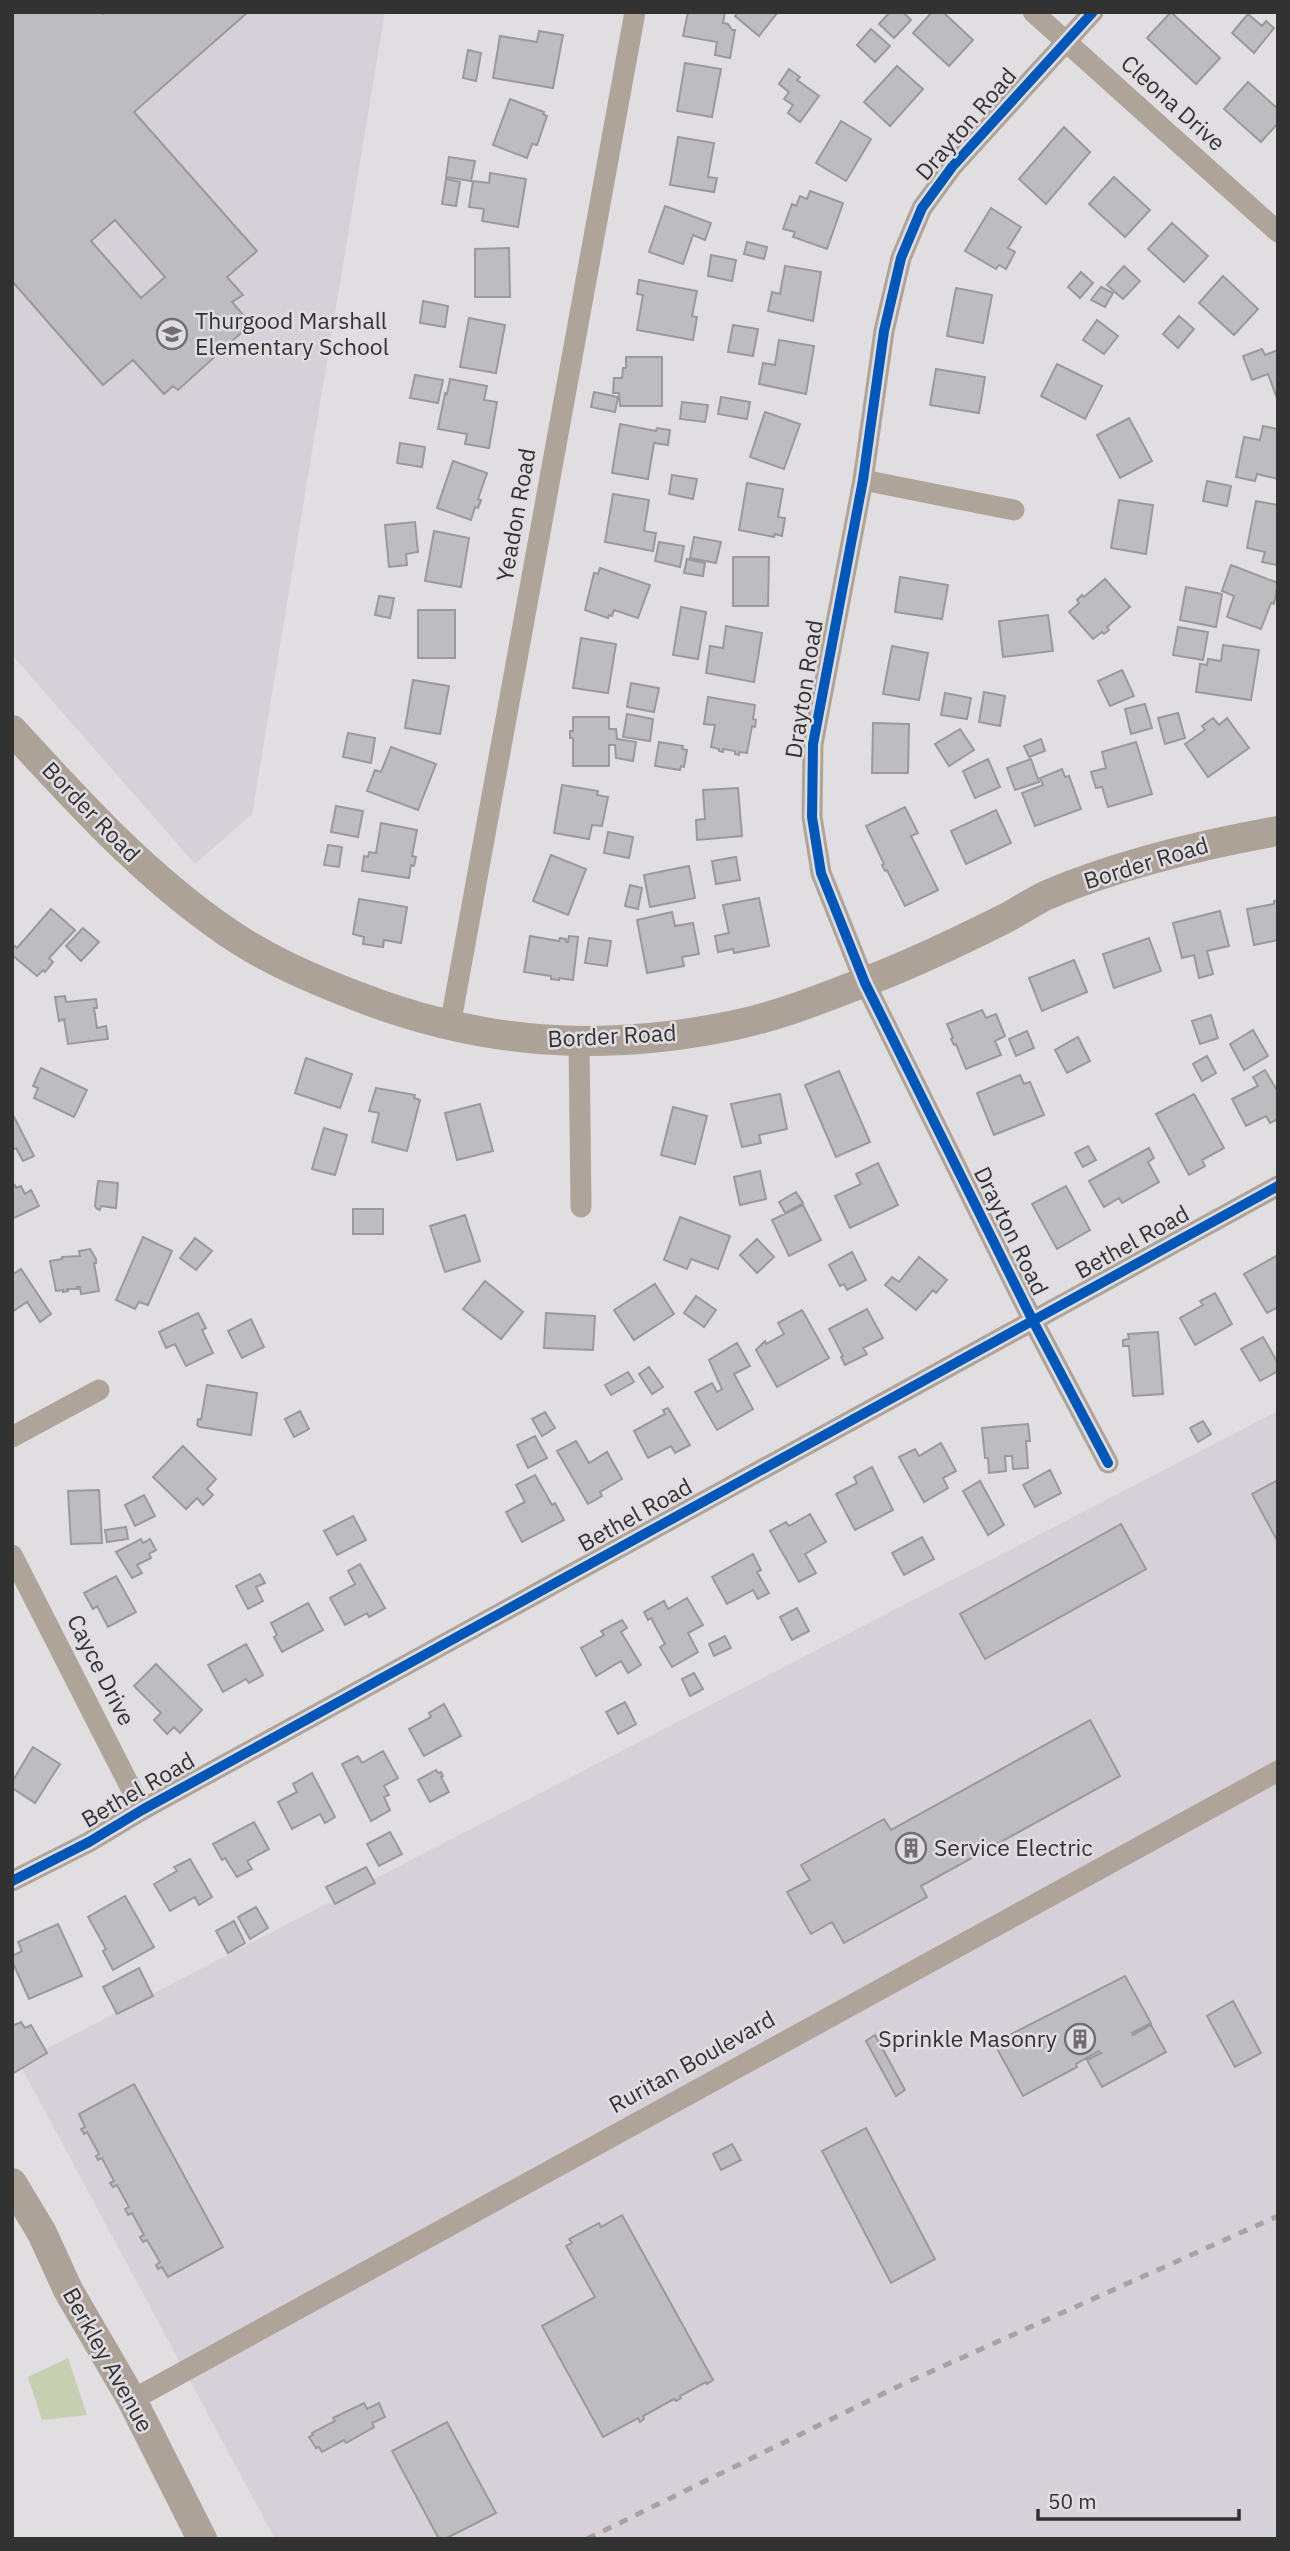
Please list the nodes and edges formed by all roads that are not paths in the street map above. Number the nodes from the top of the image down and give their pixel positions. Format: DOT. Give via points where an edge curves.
graph roads {
  1 [pos="635,12"];
  2 [pos="1033,12"];
  3 [pos="1093,12"];
  4 [pos="1066,42"];
  5 [pos="1278,232"];
  6 [pos="863,480"];
  7 [pos="1014,510"];
  8 [pos="12,730"];
  9 [pos="1278,831"];
  10 [pos="865,982"];
  11 [pos="450,1026"];
  12 [pos="579,1041"];
  13 [pos="1278,1186"];
  14 [pos="581,1207"];
  15 [pos="1033,1321"];
  16 [pos="99,1390"];
  17 [pos="12,1437"];
  18 [pos="1108,1463"];
  19 [pos="12,1555"];
  20 [pos="1278,1771"];
  21 [pos="142,1810"];
  22 [pos="12,1881"];
  23 [pos="12,2183"];
  24 [pos="132,2400"];
  25 [pos="202,2539"];
  1 -- 11 [label="street, Yeadon Road"];
  2 -- 4 [label="street, Cleona Drive"];
  3 -- 4 [label="street, Drayton Road"];
  4 -- 5 [label="street, Cleona Drive"];
  4 -- 6 [label="street, Drayton Road" via="952,167 922,208 901,258 884,331"];
  6 -- 7 [label="street"];
  6 -- 10 [label="street, Drayton Road" via="813,744 812,817 821,873"];
  8 -- 11 [label="street, Border Road" via="120,845 229,934 314,980"];
  9 -- 10 [label="street, Border Road" via="1202,845 1082,882"];
  10 -- 12 [label="street, Border Road" via="735,1025 651,1038"];
  10 -- 15 [label="street, Drayton Road"];
  11 -- 12 [label="street, Border Road" via="491,1035"];
  12 -- 14 [label="street"];
  13 -- 15 [label="street, Bethel Road"];
  15 -- 18 [label="street, Drayton Road"];
  15 -- 21 [label="street, Bethel Road"];
  16 -- 17 [label="street"];
  19 -- 21 [label="street, Cayce Drive"];
  20 -- 24 [label="street, Ruritan Boulevard"];
  21 -- 22 [label="street, Bethel Road"];
  23 -- 24 [label="street, Berkley Avenue"];
  24 -- 25 [label="street, Berkley Avenue"];
}
